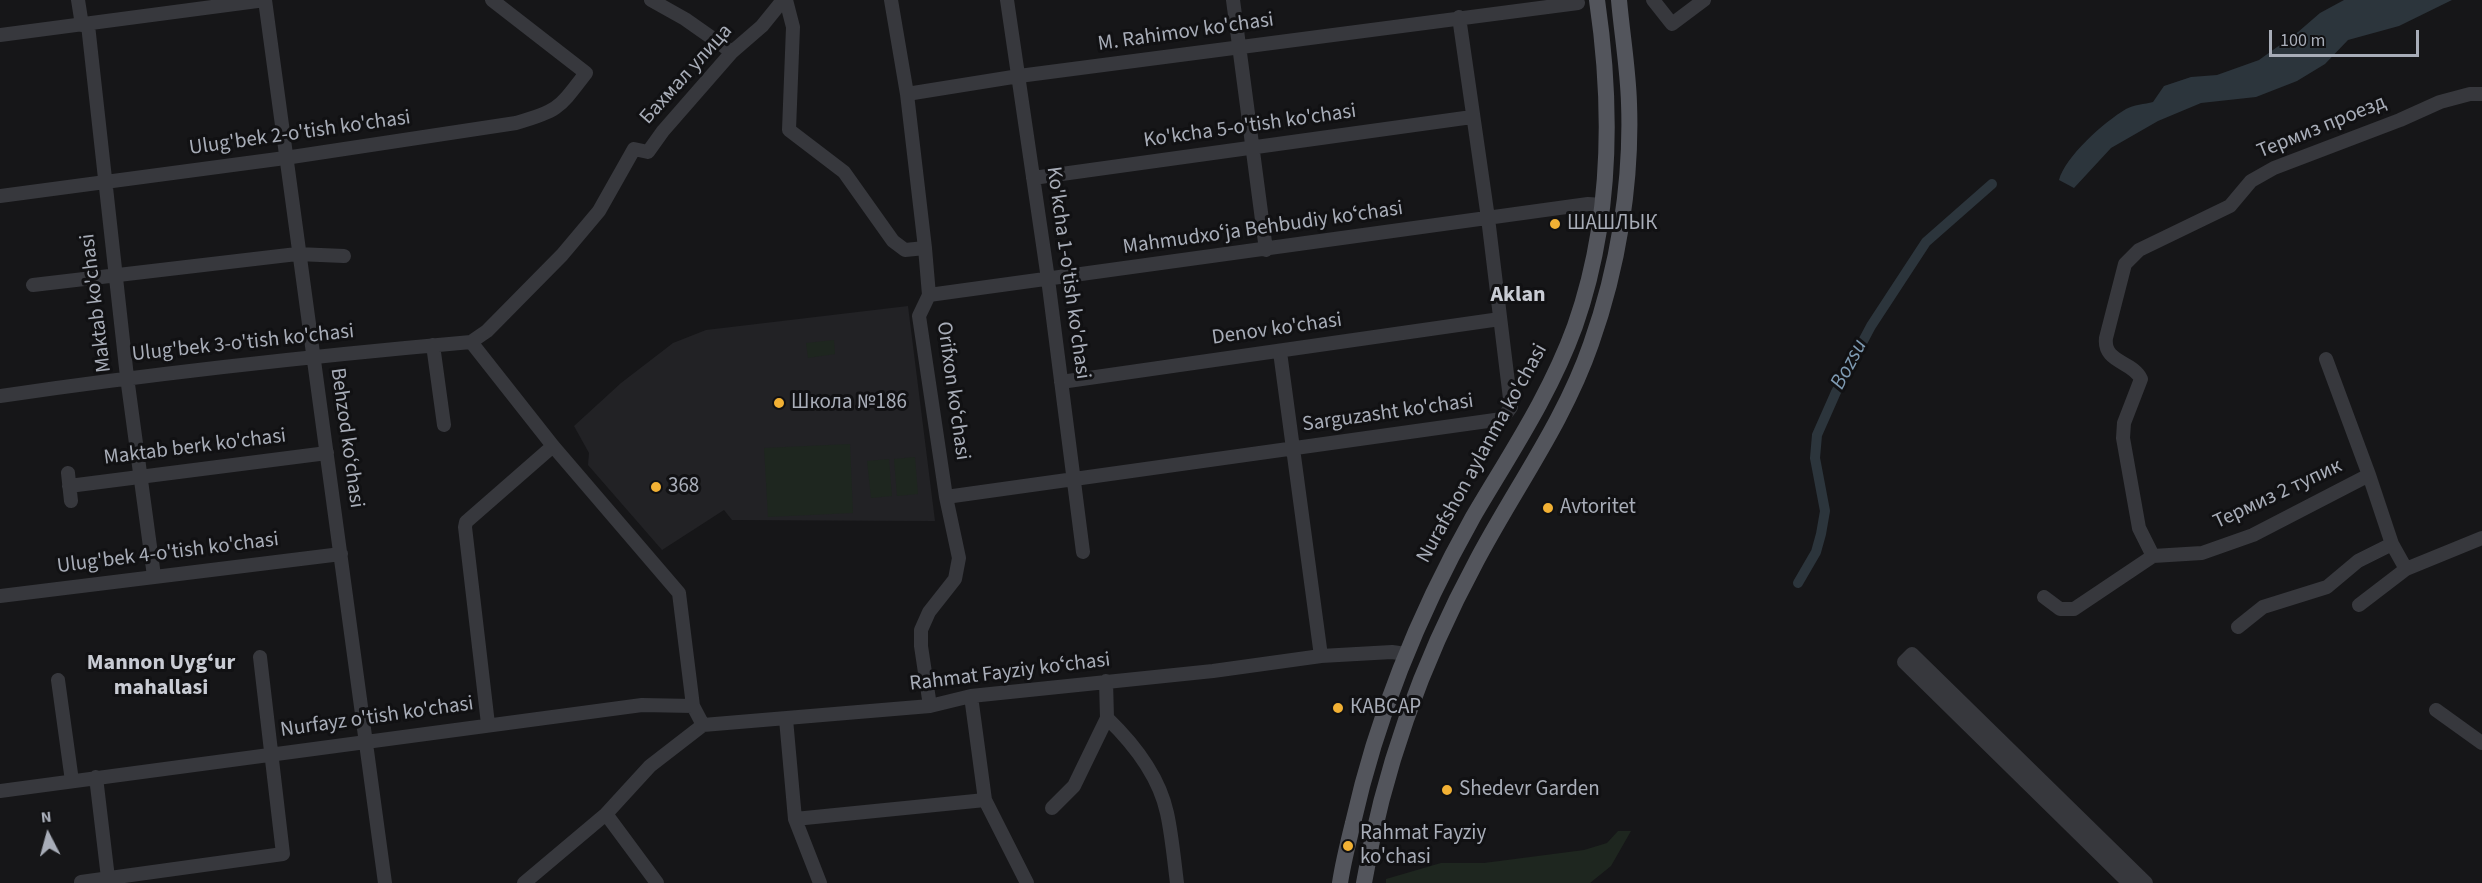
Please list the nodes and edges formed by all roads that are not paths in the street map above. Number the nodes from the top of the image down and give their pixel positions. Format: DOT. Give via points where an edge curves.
graph roads {
  1 [pos="78,0"];
  2 [pos="265,0"];
  3 [pos="492,0"];
  4 [pos="651,0"];
  5 [pos="784,0"];
  6 [pos="891,0"];
  7 [pos="1007,0"];
  8 [pos="1233,0"];
  9 [pos="1598,0"];
  10 [pos="1618,0"];
  11 [pos="1653,0"];
  12 [pos="1704,0"];
  13 [pos="1578,3"];
  14 [pos="1459,17"];
  15 [pos="85,25"];
  16 [pos="0,35"];
  17 [pos="1240,47"];
  18 [pos="732,52"];
  19 [pos="1019,76"];
  20 [pos="907,94"];
  21 [pos="2482,94"];
  22 [pos="1472,117"];
  23 [pos="1252,149"];
  24 [pos="285,158"];
  25 [pos="1033,178"];
  26 [pos="104,182"];
  27 [pos="0,196"];
  28 [pos="1602,205"];
  29 [pos="1488,218"];
  30 [pos="926,248"];
  31 [pos="1266,250"];
  32 [pos="297,254"];
  33 [pos="344,256"];
  34 [pos="1592,265"];
  35 [pos="1611,270"];
  36 [pos="115,275"];
  37 [pos="1048,279"];
  38 [pos="33,285"];
  39 [pos="929,295"];
  40 [pos="1500,319"];
  41 [pos="487,331"];
  42 [pos="471,342"];
  43 [pos="433,345"];
  44 [pos="1280,352"];
  45 [pos="312,356"];
  46 [pos="2326,359"];
  47 [pos="1556,373"];
  48 [pos="127,377"];
  49 [pos="1575,381"];
  50 [pos="1061,382"];
  51 [pos="0,396"];
  52 [pos="444,425"];
  53 [pos="553,446"];
  54 [pos="1293,449"];
  55 [pos="327,453"];
  56 [pos="2369,475"];
  57 [pos="140,476"];
  58 [pos="1074,480"];
  59 [pos="946,497"];
  60 [pos="71,501"];
  61 [pos="2482,538"];
  62 [pos="2392,544"];
  63 [pos="1083,552"];
  64 [pos="342,554"];
  65 [pos="2153,556"];
  66 [pos="2406,568"];
  67 [pos="154,576"];
  68 [pos="0,596"];
  69 [pos="2044,597"];
  70 [pos="2359,605"];
  71 [pos="2238,627"];
  72 [pos="1406,654"];
  73 [pos="1321,656"];
  74 [pos="260,657"];
  75 [pos="58,680"];
  76 [pos="1106,681"];
  77 [pos="971,696"];
  78 [pos="693,706"];
  79 [pos="930,706"];
  80 [pos="2436,710"];
  81 [pos="1107,718"];
  82 [pos="786,719"];
  83 [pos="488,724"];
  84 [pos="704,725"];
  85 [pos="367,741"];
  86 [pos="2482,743"];
  87 [pos="271,753"];
  88 [pos="96,777"];
  89 [pos="72,781"];
  90 [pos="0,791"];
  91 [pos="985,800"];
  92 [pos="1052,808"];
  93 [pos="606,814"];
  94 [pos="795,819"];
  95 [pos="108,878"];
  96 [pos="1341,881"];
  97 [pos="81,882"];
  98 [pos="1363,882"];
  99 [pos="385,883"];
  100 [pos="524,883"];
  101 [pos="657,883"];
  102 [pos="820,883"];
  103 [pos="1027,883"];
  104 [pos="1177,883"];
  105 [pos="2129,883"];
  106 [pos="2146,883"];
  1 -- 15 [label="street, Maktab ko'chasi"];
  2 -- 15 [label="street"];
  2 -- 24 [label="street, Behzod ko‘chasi"];
  3 -- 24 [label="street, Ulug'bek 2-o'tish ko'chasi" via="585,72 562,105 516,123"];
  4 -- 18 [label="street"];
  5 -- 18 [label="street, Бахмал улица"];
  5 -- 30 [label="street, Бахмал улица" via="793,27 789,130 844,172 893,241 905,250"];
  6 -- 20 [label="street, Orifxon koʻchasi"];
  7 -- 19 [label="street, Ko'kcha 1-o'tish ko'chasi"];
  8 -- 17 [label="street"];
  9 -- 28 [label="main road, Nurafshon aylanma ko'chasi" via="1608,108"];
  10 -- 35 [label="main road, Nurafshon aylanma ko'chasi" via="1628,79 1629,134 1623,212"];
  11 -- 12 [label="street" via="1672,24"];
  13 -- 14 [label="street, M. Rahimov ko'chasi"];
  14 -- 17 [label="street, M. Rahimov ko'chasi"];
  14 -- 22 [label="street, Sarguzasht ko'chasi"];
  15 -- 16 [label="street"];
  15 -- 26 [label="street, Maktab ko'chasi"];
  17 -- 19 [label="street, M. Rahimov ko'chasi"];
  17 -- 23 [label="street"];
  18 -- 41 [label="street, Бахмал улица" via="648,152 634,148 599,211"];
  19 -- 20 [label="street, M. Rahimov ko'chasi"];
  19 -- 25 [label="street, Ko'kcha 1-o'tish ko'chasi"];
  20 -- 30 [label="street, Orifxon koʻchasi"];
  21 -- 65 [label="street, Термиз проезд" via="2440,102 2274,168 2251,180 2230,206 2139,250 2125,264 2106,348 2140,379 2124,423 2123,438 2139,528"];
  22 -- 23 [label="street, Ko'kcha 5-o'tish ko'chasi"];
  22 -- 29 [label="street, Sarguzasht ko'chasi"];
  23 -- 25 [label="street, Ko'kcha 5-o'tish ko'chasi"];
  23 -- 31 [label="street"];
  24 -- 26 [label="street, Ulug'bek 2-o'tish ko'chasi"];
  24 -- 32 [label="street, Behzod ko‘chasi"];
  25 -- 37 [label="street, Ko'kcha 1-o'tish ko'chasi"];
  26 -- 27 [label="street, Ulug'bek 2-o'tish ko'chasi"];
  26 -- 36 [label="street, Maktab ko'chasi"];
  28 -- 29 [label="street, Mahmudxoʻja Behbudiy koʻchasi"];
  28 -- 34 [label="main road, Nurafshon aylanma ko'chasi"];
  29 -- 31 [label="street, Mahmudxoʻja Behbudiy koʻchasi"];
  29 -- 40 [label="street, Sarguzasht ko'chasi"];
  30 -- 39 [label="street, Orifxon koʻchasi"];
  31 -- 37 [label="street, Mahmudxoʻja Behbudiy koʻchasi"];
  32 -- 33 [label="street"];
  32 -- 36 [label="street"];
  32 -- 45 [label="street, Behzod ko‘chasi"];
  34 -- 35 [label="main road" via="1600,276"];
  34 -- 47 [label="main road, Nurafshon aylanma ko'chasi" via="1576,324"];
  35 -- 49 [label="main road, Nurafshon aylanma ko'chasi" via="1591,344"];
  36 -- 38 [label="street"];
  36 -- 48 [label="street, Maktab ko'chasi"];
  37 -- 39 [label="street, Mahmudxoʻja Behbudiy koʻchasi"];
  37 -- 50 [label="street, Ko'kcha 1-o'tish ko'chasi"];
  39 -- 59 [label="street, Orifxon koʻchasi" via="919,316"];
  40 -- 44 [label="street, Denov ko'chasi"];
  40 -- 54 [label="street, Sarguzasht ko'chasi" via="1511,407 1502,419"];
  41 -- 42 [label="street, Ulug'bek 3-o'tish ko'chasi"];
  42 -- 43 [label="street, Ulug'bek 3-o'tish ko'chasi"];
  42 -- 53 [label="street"];
  43 -- 45 [label="street, Ulug'bek 3-o'tish ko'chasi"];
  43 -- 52 [label="street"];
  44 -- 50 [label="street, Denov ko'chasi"];
  44 -- 54 [label="street"];
  45 -- 48 [label="street, Ulug'bek 3-o'tish ko'chasi"];
  45 -- 55 [label="street, Behzod ko‘chasi"];
  46 -- 56 [label="street, Термиз 2 тупик"];
  47 -- 49 [label="main road" via="1568,371"];
  47 -- 72 [label="main road, Nurafshon aylanma ko'chasi" via="1454,553"];
  48 -- 51 [label="street, Ulug'bek 3-o'tish ko'chasi"];
  48 -- 57 [label="street, Maktab ko'chasi"];
  49 -- 98 [label="main road, Nurafshon aylanma ko'chasi" via="1549,437 1478,558 1431,653 1386,780"];
  50 -- 58 [label="street, Ko'kcha 1-o'tish ko'chasi"];
  53 -- 78 [label="street" via="679,593"];
  53 -- 83 [label="street, Nurfayz o'tish ko'chasi" via="466,522"];
  54 -- 58 [label="street, Sarguzasht ko'chasi"];
  54 -- 73 [label="street"];
  55 -- 57 [label="street, Maktab berk ko'chasi"];
  55 -- 64 [label="street, Behzod ko‘chasi"];
  56 -- 62 [label="street, Термиз 2 тупик"];
  56 -- 65 [label="street, Термиз 2 тупик" via="2253,534 2202,553"];
  57 -- 60 [label="street, Maktab berk ko'chasi" via="68,480"];
  57 -- 67 [label="street, Maktab ko'chasi"];
  58 -- 59 [label="street, Sarguzasht ko'chasi"];
  58 -- 63 [label="street, Ko'kcha 1-o'tish ko'chasi"];
  59 -- 79 [label="street, Orifxon koʻchasi" via="959,565 955,579 929,612 921,630"];
  61 -- 66 [label="street"];
  62 -- 66 [label="street, Термиз 2 тупик"];
  62 -- 71 [label="street" via="2358,561 2327,587 2263,607"];
  64 -- 67 [label="street, Ulug'bek 4-o'tish ko'chasi"];
  64 -- 85 [label="street, Behzod ko‘chasi"];
  65 -- 69 [label="street" via="2074,609 2060,609"];
  66 -- 70 [label="street"];
  67 -- 68 [label="street, Ulug'bek 4-o'tish ko'chasi"];
  72 -- 73 [label="street, Rahmat Fayziy koʻchasi"];
  72 -- 96 [label="main road, Nurafshon aylanma ko'chasi" via="1371,753"];
  73 -- 76 [label="street, Rahmat Fayziy koʻchasi"];
  74 -- 87 [label="street, Nurfayz o'tish ko'chasi"];
  75 -- 89 [label="street"];
  76 -- 77 [label="street, Rahmat Fayziy koʻchasi"];
  76 -- 81 [label="street"];
  77 -- 79 [label="street, Rahmat Fayziy koʻchasi"];
  77 -- 91 [label="street"];
  78 -- 83 [label="street, Nurfayz o'tish ko'chasi" via="642,705"];
  78 -- 84 [label="street"];
  79 -- 82 [label="street, Rahmat Fayziy koʻchasi"];
  80 -- 86 [label="street"];
  81 -- 92 [label="street" via="1074,786"];
  81 -- 104 [label="street" via="1133,743 1167,811"];
  82 -- 84 [label="street, Rahmat Fayziy koʻchasi"];
  82 -- 94 [label="street"];
  83 -- 85 [label="street, Nurfayz o'tish ko'chasi"];
  84 -- 93 [label="street" via="650,766"];
  85 -- 87 [label="street, Nurfayz o'tish ko'chasi"];
  85 -- 99 [label="street, Behzod ko‘chasi"];
  87 -- 88 [label="street, Nurfayz o'tish ko'chasi"];
  87 -- 95 [label="street, Nurfayz o'tish ko'chasi" via="282,855"];
  88 -- 89 [label="street, Nurfayz o'tish ko'chasi"];
  88 -- 95 [label="street"];
  89 -- 90 [label="street, Nurfayz o'tish ko'chasi"];
  91 -- 94 [label="street"];
  91 -- 103 [label="street"];
  93 -- 100 [label="street"];
  93 -- 101 [label="street"];
  94 -- 102 [label="street"];
  95 -- 97 [label="street, Nurfayz o'tish ko'chasi"];
  105 -- 106 [label="street" via="1905,662 1912,654"];
}
